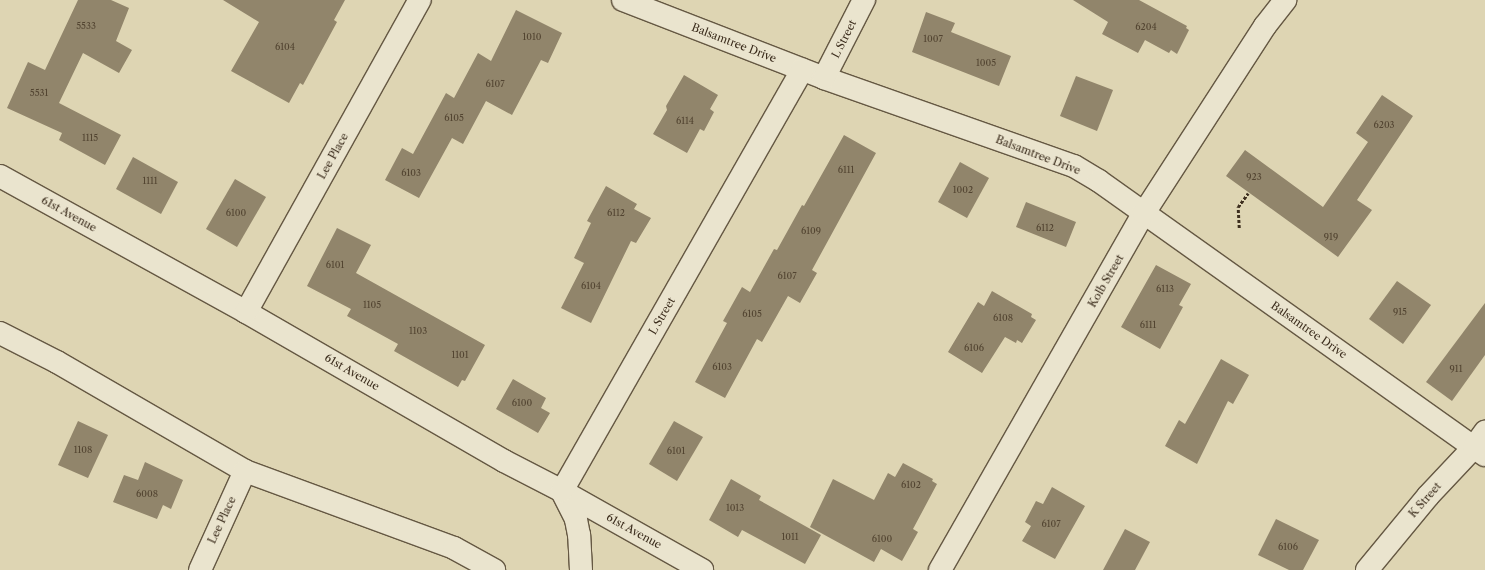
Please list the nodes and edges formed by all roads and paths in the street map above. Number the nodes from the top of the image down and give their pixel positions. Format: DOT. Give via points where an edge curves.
graph roads {
  1 [pos="420,0"];
  2 [pos="623,0"];
  3 [pos="864,0"];
  4 [pos="1285,0"];
  5 [pos="802,70"];
  6 [pos="824,78"];
  7 [pos="0,176"];
  8 [pos="1248,193"];
  9 [pos="1144,213"];
  10 [pos="1239,228"];
  11 [pos="246,312"];
  12 [pos="0,333"];
  13 [pos="1481,445"];
  14 [pos="245,471"];
  15 [pos="562,491"];
  16 [pos="200,570"];
  17 [pos="494,570"];
  18 [pos="581,570"];
  19 [pos="702,570"];
  20 [pos="940,570"];
  21 [pos="1368,570"];
  1 -- 11 [label="street, Lee Place"];
  2 -- 5 [label="street, Balsamtree Drive"];
  3 -- 6 [label="street, L Street"];
  4 -- 9 [label="street, Kolb Street"];
  5 -- 6 [label="street, Balsamtree Drive"];
  5 -- 15 [label="street, L Street"];
  6 -- 9 [label="street, Balsamtree Drive" via="1074,166"];
  7 -- 11 [label="street, 61st Avenue"];
  8 -- 10 [label="path" via="1238,207"];
  9 -- 13 [label="street, Balsamtree Drive"];
  9 -- 20 [label="street, Kolb Street"];
  11 -- 15 [label="street, 61st Avenue" via="504,461"];
  12 -- 14 [label="street" via="64,366"];
  13 -- 21 [label="street, K Street" via="1428,496"];
  14 -- 16 [label="street, Lee Place"];
  14 -- 17 [label="street" via="454,548"];
  15 -- 18 [label="street" via="576,519"];
  15 -- 19 [label="street, 61st Avenue"];
}
